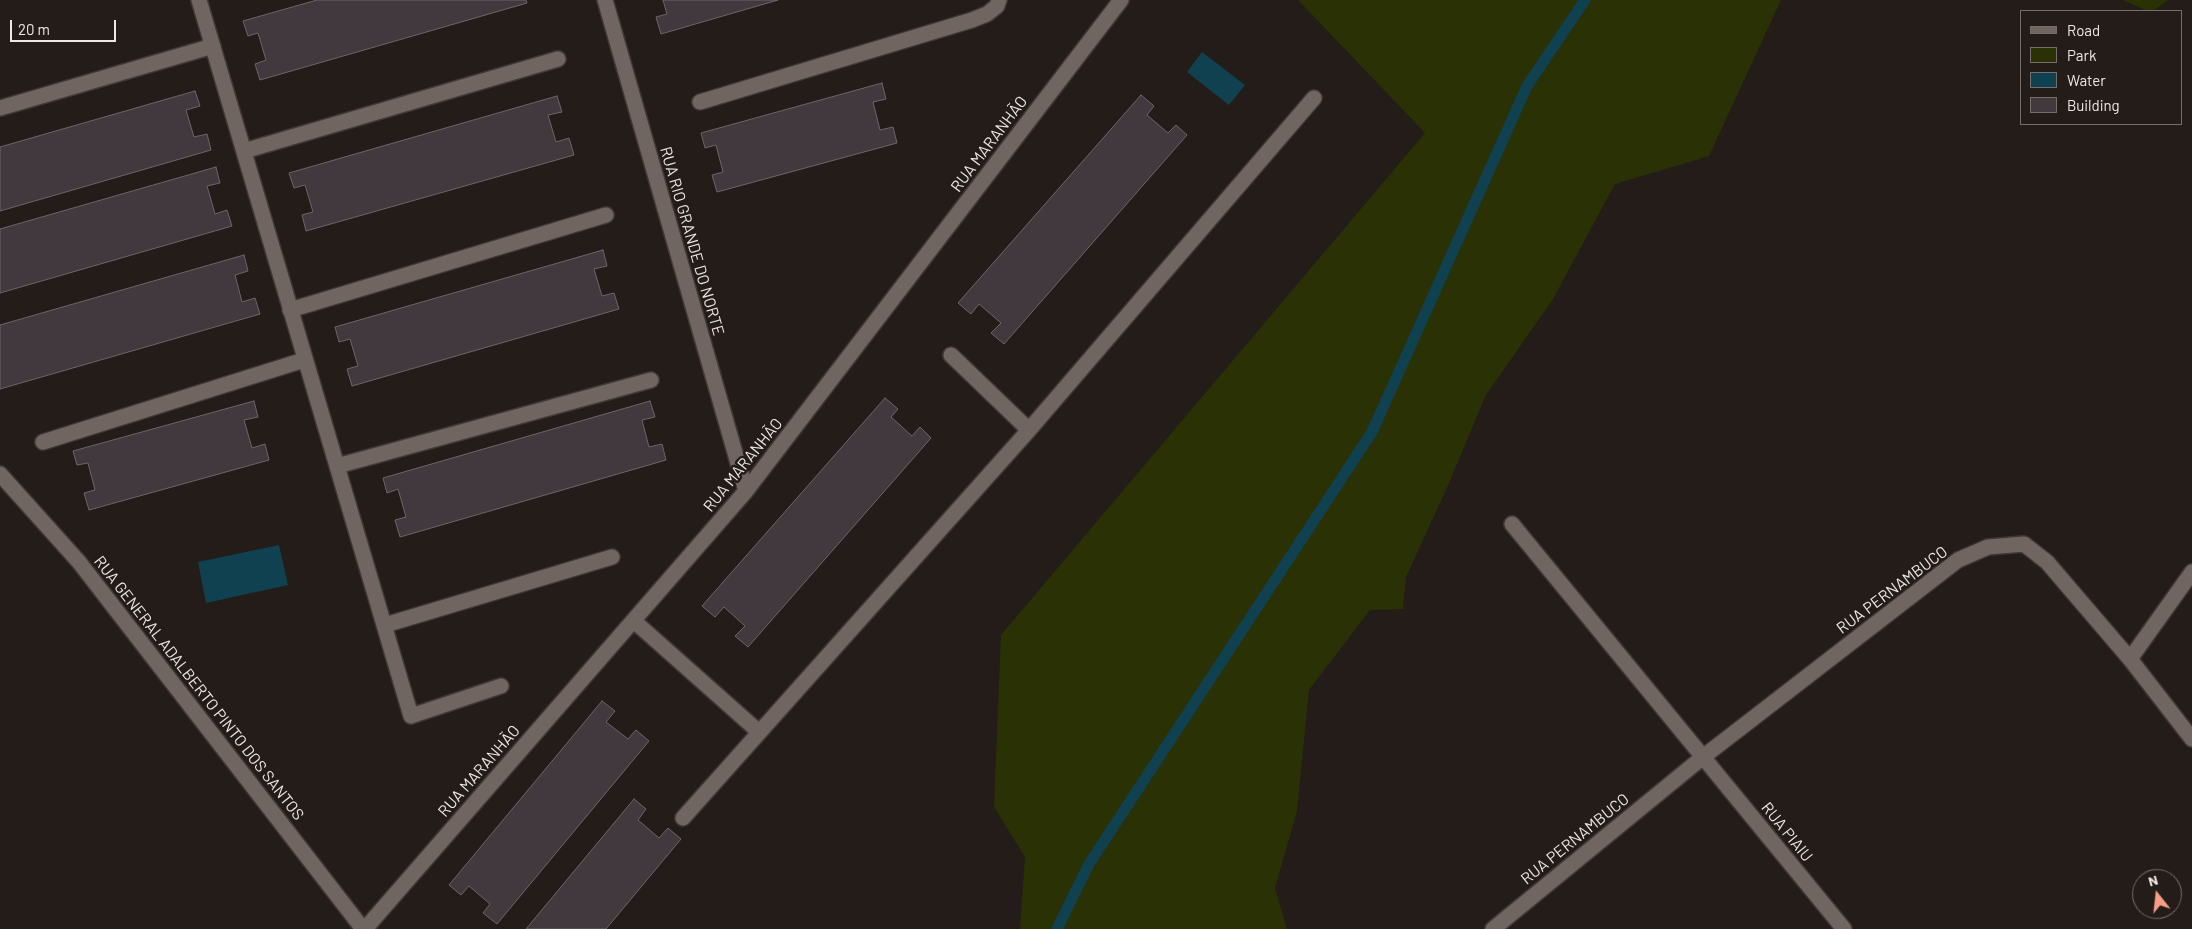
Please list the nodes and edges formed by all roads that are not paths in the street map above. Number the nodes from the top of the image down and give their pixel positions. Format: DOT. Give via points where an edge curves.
graph roads {
  1 [pos="199,0"];
  2 [pos="605,0"];
  3 [pos="999,0"];
  4 [pos="1121,0"];
  5 [pos="213,46"];
  6 [pos="558,59"];
  7 [pos="1314,98"];
  8 [pos="700,102"];
  9 [pos="0,108"];
  10 [pos="244,151"];
  11 [pos="606,215"];
  12 [pos="290,310"];
  13 [pos="951,355"];
  14 [pos="304,360"];
  15 [pos="651,380"];
  16 [pos="1029,430"];
  17 [pos="43,442"];
  18 [pos="338,466"];
  19 [pos="0,474"];
  20 [pos="746,491"];
  21 [pos="1512,524"];
  22 [pos="612,557"];
  23 [pos="2192,572"];
  24 [pos="634,621"];
  25 [pos="385,625"];
  26 [pos="2130,659"];
  27 [pos="501,686"];
  28 [pos="759,732"];
  29 [pos="2192,739"];
  30 [pos="1703,757"];
  31 [pos="683,818"];
  32 [pos="364,929"];
  33 [pos="1493,929"];
  34 [pos="1844,929"];
  1 -- 5 [label="street"];
  2 -- 20 [label="street, RUA RIO GRANDE DO NORTE"];
  3 -- 8 [label="street" via="998,6 972,20"];
  4 -- 20 [label="street, RUA MARANHÃO"];
  5 -- 9 [label="street"];
  5 -- 10 [label="street"];
  6 -- 10 [label="street"];
  7 -- 16 [label="street"];
  10 -- 12 [label="street"];
  11 -- 12 [label="street"];
  12 -- 14 [label="street"];
  13 -- 16 [label="street"];
  14 -- 17 [label="street"];
  14 -- 18 [label="street"];
  15 -- 18 [label="street"];
  16 -- 28 [label="street"];
  18 -- 25 [label="street"];
  19 -- 32 [label="street, RUA GENERAL ADALBERTO PINTO DOS SANTOS" via="79,562"];
  20 -- 24 [label="street, RUA MARANHÃO"];
  21 -- 30 [label="street"];
  22 -- 25 [label="street"];
  23 -- 26 [label="street"];
  24 -- 28 [label="street"];
  24 -- 32 [label="street, RUA MARANHÃO"];
  25 -- 27 [label="street" via="411,716"];
  26 -- 29 [label="street"];
  26 -- 30 [label="street, RUA PERNAMBUCO" via="2047,562 2024,544 1988,547 1958,560"];
  28 -- 31 [label="street"];
  30 -- 33 [label="street, RUA PERNAMBUCO"];
  30 -- 34 [label="street, RUA PIAIU"];
}
